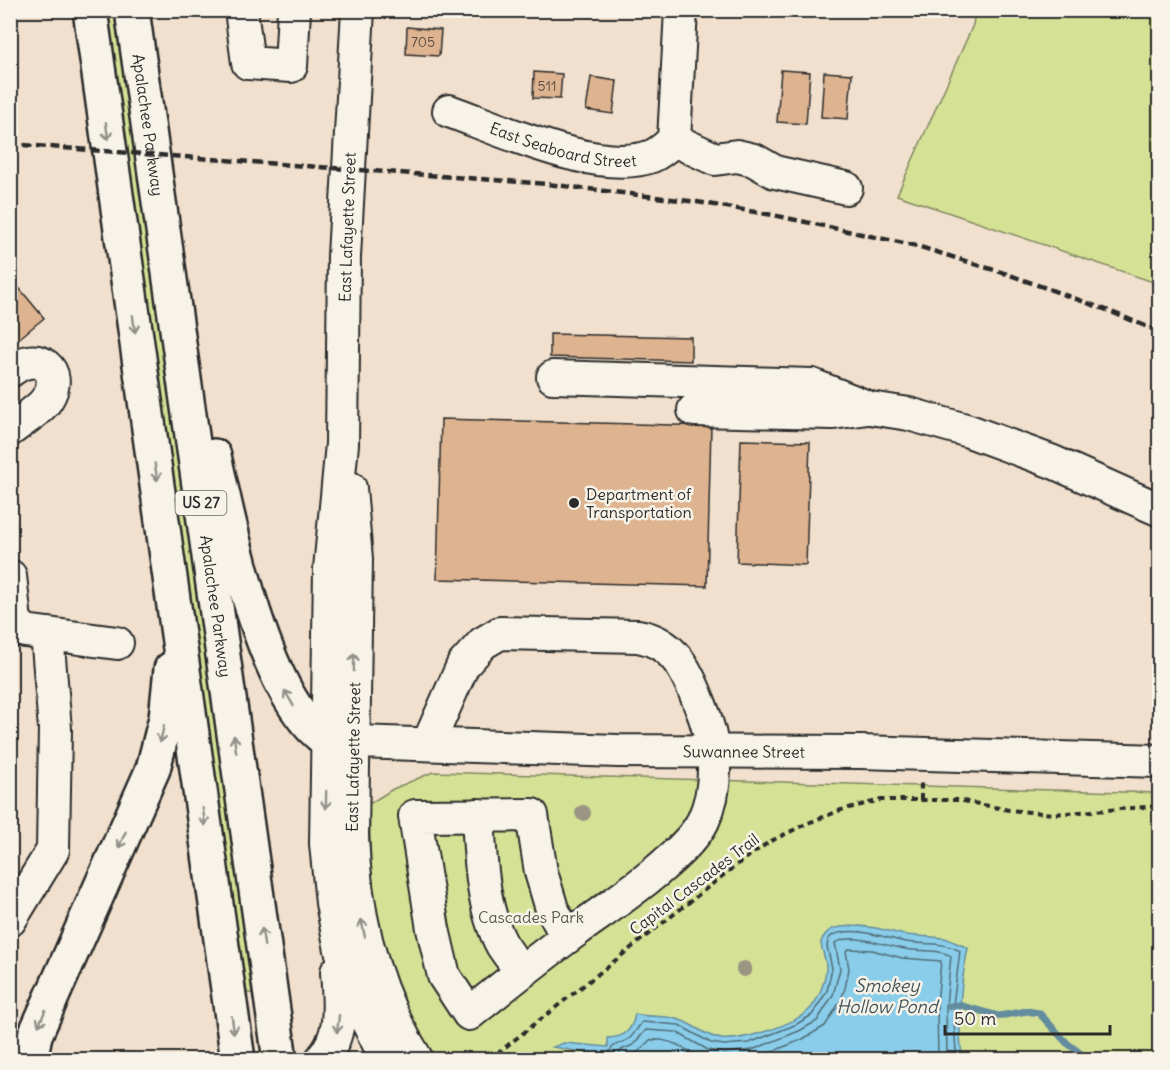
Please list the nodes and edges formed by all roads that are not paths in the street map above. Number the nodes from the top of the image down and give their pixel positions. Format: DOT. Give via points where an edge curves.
graph roads {
  1 [pos="88,10"];
  2 [pos="132,10"];
  3 [pos="137,10"];
  4 [pos="241,10"];
  5 [pos="294,10"];
  6 [pos="358,10"];
  7 [pos="681,10"];
  8 [pos="142,82"];
  9 [pos="449,111"];
  10 [pos="674,140"];
  11 [pos="846,188"];
  12 [pos="164,235"];
  13 [pos="10,371"];
  14 [pos="553,377"];
  15 [pos="870,408"];
  16 [pos="694,410"];
  17 [pos="10,430"];
  18 [pos="1160,510"];
  19 [pos="171,572"];
  20 [pos="10,576"];
  21 [pos="13,622"];
  22 [pos="47,634"];
  23 [pos="117,643"];
  24 [pos="340,742"];
  25 [pos="428,744"];
  26 [pos="714,751"];
  27 [pos="1160,761"];
  28 [pos="478,815"];
  29 [pos="10,920"];
  30 [pos="335,923"];
  31 [pos="567,937"];
  32 [pos="521,972"];
  33 [pos="380,984"];
  34 [pos="383,1056"];
  35 [pos="30,1059"];
  36 [pos="238,1059"];
  37 [pos="280,1059"];
  38 [pos="321,1059"];
  39 [pos="417,1059"];
  1 -- 19 [label="main road, US 27, one-way"];
  2 -- 8 [label="main road, Apalachee Parkway / US 27"];
  3 -- 8 [label="street"];
  4 -- 5 [label="street" via="248,63 291,66"];
  6 -- 24 [label="street, East Lafayette Street" via="345,246 342,444 330,569"];
  7 -- 10 [label="street"];
  8 -- 12 [label="main road, Apalachee Parkway / US 27"];
  9 -- 10 [label="street, East Seaboard Street" via="562,151 602,160 653,156"];
  10 -- 11 [label="street" via="715,159 737,156 775,172"];
  24 -- 12 [label="main road, one-way" via="312,730 292,704 262,635 228,518"];
  37 -- 12 [label="main road, Apalachee Parkway / US 27, one-way"];
  13 -- 17 [label="street" via="19,364 42,362 50,369 53,384 47,400"];
  14 -- 15 [label="street" via="812,385"];
  15 -- 16 [label="street" via="833,413"];
  15 -- 18 [label="street" via="969,431 1053,462"];
  19 -- 35 [label="main road, one-way" via="171,683 158,752 35,1035"];
  19 -- 36 [label="main road, US 27, one-way"];
  20 -- 21 [label="street"];
  21 -- 22 [label="street" via="25,631"];
  22 -- 23 [label="street"];
  22 -- 29 [label="street" via="55,729 52,850"];
  24 -- 25 [label="street, Suwannee Street"];
  24 -- 30 [label="street, East Lafayette Street, one-way" via="326,844"];
  33 -- 24 [label="street, East Lafayette Street, one-way" via="363,928 354,876"];
  25 -- 26 [label="street, Suwannee Street"];
  25 -- 26 [label="street" via="463,665 483,643 500,633 583,634 651,638 662,643 682,664 699,700"];
  26 -- 27 [label="street, Suwannee Street"];
  26 -- 31 [label="street" via="710,798 696,831 664,864"];
  28 -- 31 [label="street" via="532,815 540,872"];
  28 -- 32 [label="street" via="487,902 501,943"];
  28 -- 32 [label="street" via="415,816 444,976 469,1014"];
  30 -- 34 [label="street, East Lafayette Street" via="357,1000"];
  30 -- 38 [label="street, one-way" via="339,1024"];
  31 -- 32 [label="street"];
  33 -- 34 [label="street"];
  33 -- 39 [label="street, East Lafayette Street"];
}
